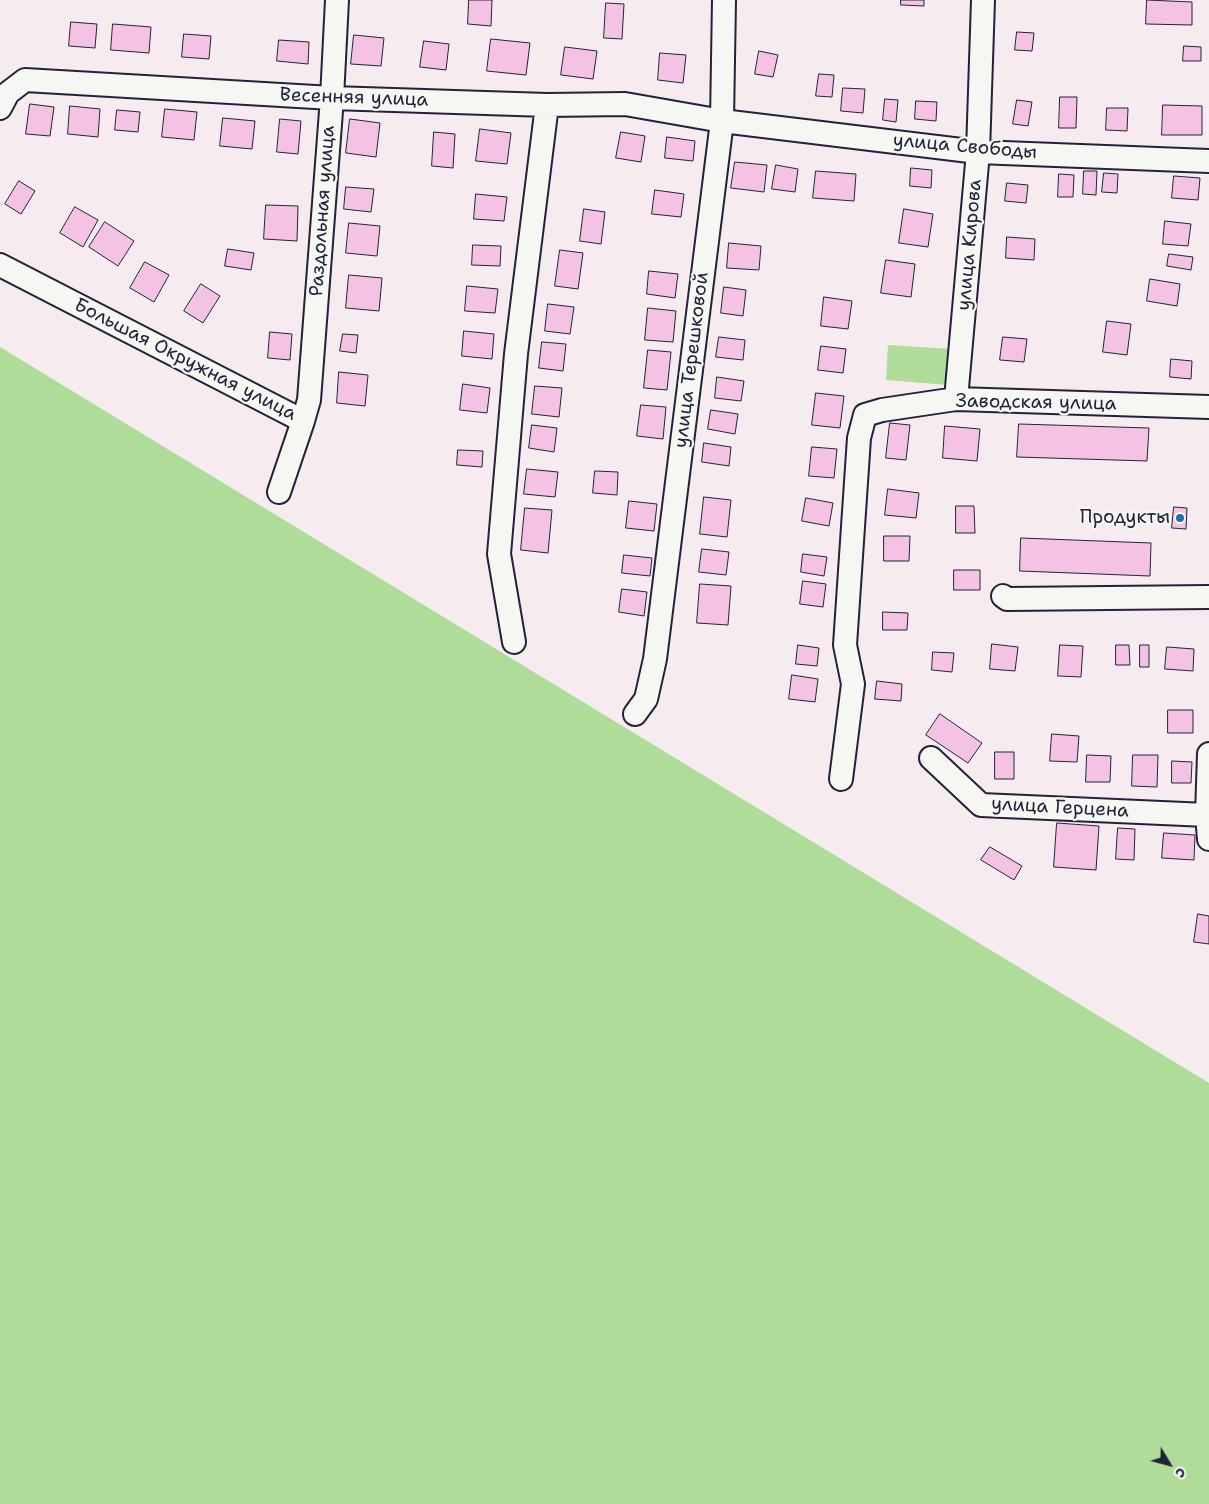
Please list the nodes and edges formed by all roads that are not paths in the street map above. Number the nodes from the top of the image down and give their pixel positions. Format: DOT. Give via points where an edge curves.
graph roads {
  1 [pos="337,0"];
  2 [pos="724,0"];
  3 [pos="983,0"];
  4 [pos="332,98"];
  5 [pos="547,105"];
  6 [pos="0,108"];
  7 [pos="722,120"];
  8 [pos="978,152"];
  9 [pos="1209,161"];
  10 [pos="0,265"];
  11 [pos="956,399"];
  12 [pos="1209,407"];
  13 [pos="303,421"];
  14 [pos="279,492"];
  15 [pos="1002,596"];
  16 [pos="1209,597"];
  17 [pos="514,642"];
  18 [pos="634,714"];
  19 [pos="1209,754"];
  20 [pos="932,758"];
  21 [pos="841,779"];
  22 [pos="1207,815"];
  23 [pos="1209,839"];
  1 -- 4 [label="street, Раздольная улица"];
  2 -- 7 [label="street, улица Терешковой"];
  3 -- 8 [label="street, улица Кирова"];
  4 -- 5 [label="street, Весенняя улица"];
  4 -- 6 [label="street, Весенняя улица" via="25,80 8,93"];
  4 -- 13 [label="street, Раздольная улица" via="309,400"];
  5 -- 7 [label="street, Весенняя улица" via="625,104"];
  5 -- 17 [label="street" via="516,354 499,554"];
  7 -- 8 [label="street, улица Свободы"];
  7 -- 18 [label="street, улица Терешковой" via="655,659 646,699"];
  8 -- 9 [label="street, улица Свободы"];
  8 -- 11 [label="street, улица Кирова"];
  10 -- 13 [label="street, Большая Окружная улица"];
  11 -- 12 [label="street, Заводская улица"];
  11 -- 21 [label="street, Заводская улица" via="865,415 859,438 845,645 853,684"];
  13 -- 14 [label="street, Большая Окружная улица"];
  15 -- 16 [label="street" via="1007,599"];
  19 -- 22 [label="street"];
  20 -- 22 [label="street, улица Герцена" via="981,805"];
  22 -- 23 [label="street"];
}
